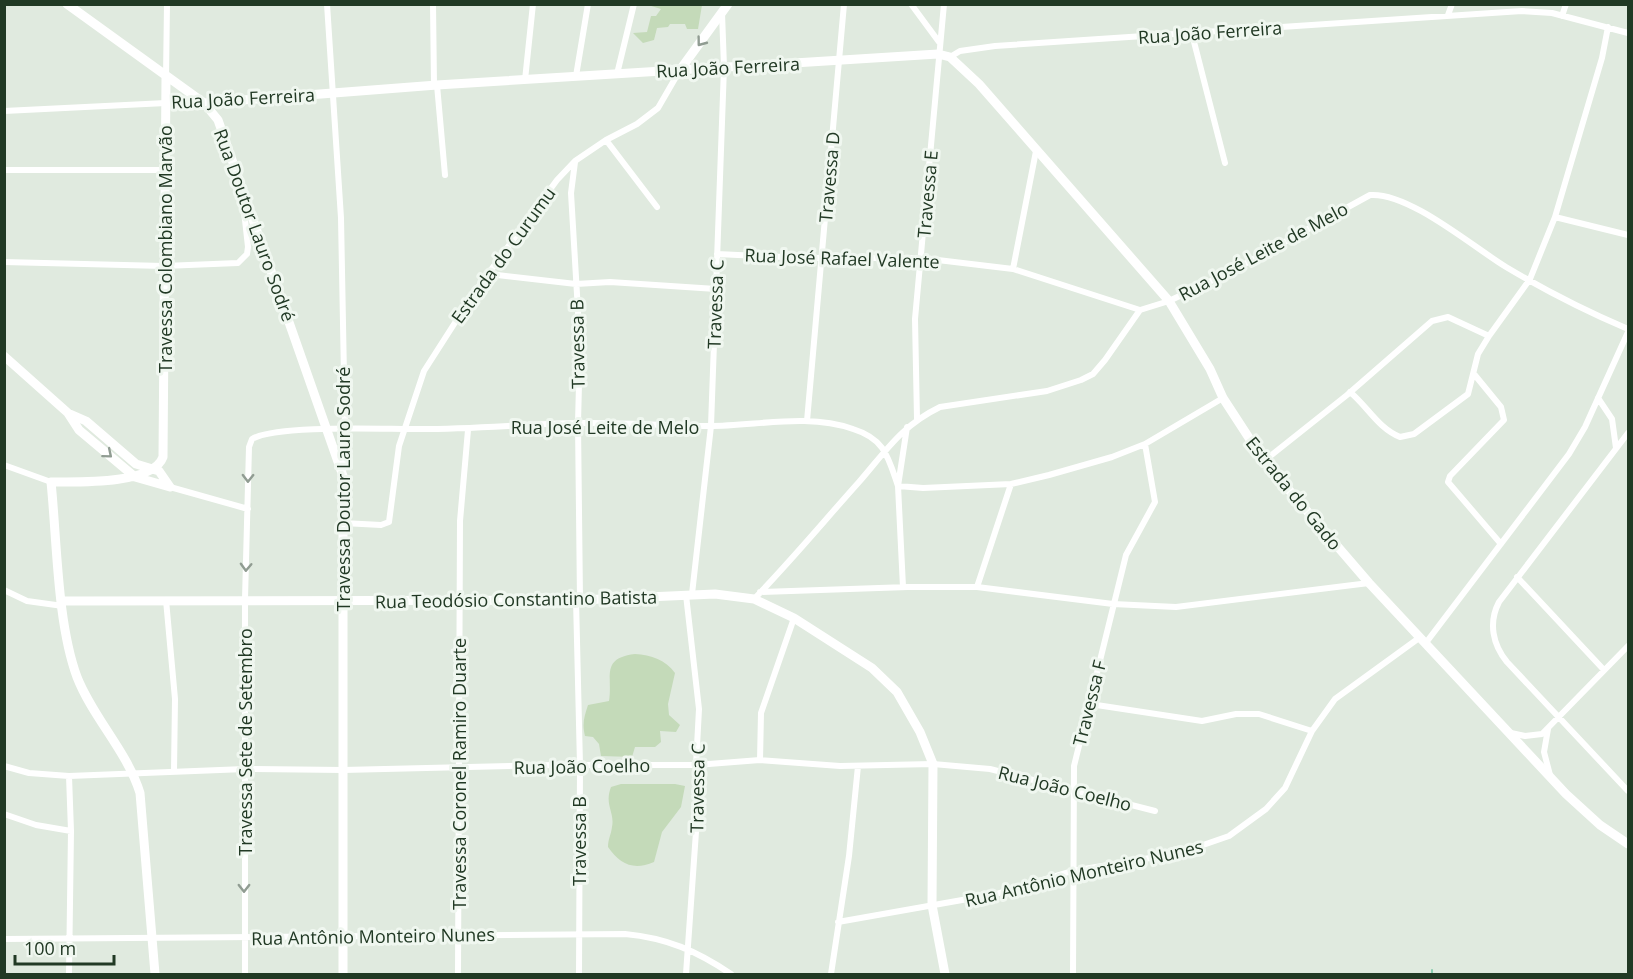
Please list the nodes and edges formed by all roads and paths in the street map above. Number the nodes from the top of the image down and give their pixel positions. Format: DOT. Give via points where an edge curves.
graph roads {
  1 [pos="67,4"];
  2 [pos="167,4"];
  3 [pos="327,4"];
  4 [pos="433,4"];
  5 [pos="533,4"];
  6 [pos="588,4"];
  7 [pos="634,4"];
  8 [pos="728,4"];
  9 [pos="844,4"];
  10 [pos="911,4"];
  11 [pos="944,4"];
  12 [pos="1452,4"];
  13 [pos="1566,4"];
  14 [pos="722,13"];
  15 [pos="1448,15"];
  16 [pos="1562,16"];
  17 [pos="1608,27"];
  18 [pos="1629,33"];
  19 [pos="1192,34"];
  20 [pos="939,42"];
  21 [pos="938,54"];
  22 [pos="950,57"];
  23 [pos="839,61"];
  24 [pos="724,67"];
  25 [pos="680,70"];
  26 [pos="617,74"];
  27 [pos="576,76"];
  28 [pos="166,78"];
  29 [pos="525,80"];
  30 [pos="435,85"];
  31 [pos="333,93"];
  32 [pos="166,103"];
  33 [pos="204,103"];
  34 [pos="4,111"];
  35 [pos="606,140"];
  36 [pos="1036,151"];
  37 [pos="575,161"];
  38 [pos="1225,163"];
  39 [pos="166,170"];
  40 [pos="4,171"];
  41 [pos="445,175"];
  42 [pos="242,186"];
  43 [pos="657,207"];
  44 [pos="1555,217"];
  45 [pos="1629,235"];
  46 [pos="717,254"];
  47 [pos="822,257"];
  48 [pos="921,258"];
  49 [pos="4,262"];
  50 [pos="164,266"];
  51 [pos="1013,269"];
  52 [pos="489,274"];
  53 [pos="1530,279"];
  54 [pos="576,284"];
  55 [pos="716,290"];
  56 [pos="1169,301"];
  57 [pos="1140,310"];
  58 [pos="1629,330"];
  59 [pos="1490,336"];
  60 [pos="4,356"];
  61 [pos="1474,374"];
  62 [pos="1350,392"];
  63 [pos="1223,398"];
  64 [pos="1598,398"];
  65 [pos="68,413"];
  66 [pos="917,419"];
  67 [pos="807,421"];
  68 [pos="578,423"];
  69 [pos="711,426"];
  70 [pos="907,426"];
  71 [pos="327,429"];
  72 [pos="345,429"];
  73 [pos="403,429"];
  74 [pos="468,430"];
  75 [pos="1629,433"];
  76 [pos="1145,444"];
  77 [pos="249,447"];
  78 [pos="884,448"];
  79 [pos="1616,448"];
  80 [pos="1264,461"];
  81 [pos="4,465"];
  82 [pos="155,469"];
  83 [pos="343,476"];
  84 [pos="135,477"];
  85 [pos="51,482"];
  86 [pos="1011,484"];
  87 [pos="898,486"];
  88 [pos="170,487"];
  89 [pos="248,509"];
  90 [pos="344,523"];
  91 [pos="1501,543"];
  92 [pos="1517,577"];
  93 [pos="1369,583"];
  94 [pos="903,587"];
  95 [pos="977,587"];
  96 [pos="4,590"];
  97 [pos="689,595"];
  98 [pos="757,596"];
  99 [pos="245,599"];
  100 [pos="578,599"];
  101 [pos="166,600"];
  102 [pos="460,601"];
  103 [pos="343,602"];
  104 [pos="1113,603"];
  105 [pos="63,604"];
  106 [pos="794,618"];
  107 [pos="1422,641"];
  108 [pos="1629,646"];
  109 [pos="1604,670"];
  110 [pos="1090,704"];
  111 [pos="1559,716"];
  112 [pos="1548,729"];
  113 [pos="1312,731"];
  114 [pos="1506,732"];
  115 [pos="760,760"];
  116 [pos="933,764"];
  117 [pos="580,765"];
  118 [pos="696,765"];
  119 [pos="4,766"];
  120 [pos="858,766"];
  121 [pos="457,768"];
  122 [pos="245,769"];
  123 [pos="344,770"];
  124 [pos="174,771"];
  125 [pos="133,773"];
  126 [pos="69,776"];
  127 [pos="1551,778"];
  128 [pos="1073,790"];
  129 [pos="1629,791"];
  130 [pos="1155,811"];
  131 [pos="4,814"];
  132 [pos="71,831"];
  133 [pos="1629,844"];
  134 [pos="1072,871"];
  135 [pos="932,905"];
  136 [pos="838,922"];
  137 [pos="578,933"];
  138 [pos="343,935"];
  139 [pos="458,935"];
  140 [pos="244,937"];
  141 [pos="4,939"];
  142 [pos="69,939"];
  143 [pos="153,939"];
  144 [pos="686,947"];
  145 [pos="69,975"];
  146 [pos="155,975"];
  147 [pos="244,975"];
  148 [pos="343,975"];
  149 [pos="458,975"];
  150 [pos="579,975"];
  151 [pos="686,975"];
  152 [pos="731,975"];
  153 [pos="831,975"];
  154 [pos="945,975"];
  155 [pos="1073,975"];
  1 -- 28 [label="street, Rua Doutor Lauro Sodré"];
  2 -- 28 [label="street, Travessa Colombiano Marvão"];
  3 -- 31 [label="street, Travessa Doutor Lauro Sodré"];
  4 -- 30 [label="street"];
  5 -- 29 [label="street"];
  6 -- 27 [label="street"];
  7 -- 26 [label="street"];
  8 -- 14 [label="street, Estrada do Curumu"];
  9 -- 23 [label="street, Travessa D"];
  10 -- 20 [label="street"];
  11 -- 20 [label="street, Travessa E"];
  12 -- 15 [label="street"];
  13 -- 16 [label="street"];
  14 -- 24 [label="street, Travessa C"];
  14 -- 25 [label="street, Estrada do Curumu, one-way"];
  15 -- 16 [label="street, Rua João Ferreira" via="1522,11"];
  15 -- 19 [label="street, Rua João Ferreira"];
  16 -- 17 [label="street, Rua João Ferreira"];
  17 -- 18 [label="street, Rua João Ferreira"];
  17 -- 44 [label="street"];
  19 -- 22 [label="street, Rua João Ferreira" via="995,46"];
  19 -- 38 [label="street"];
  20 -- 21 [label="street, Travessa E"];
  21 -- 22 [label="street, Rua João Ferreira"];
  21 -- 23 [label="street, Rua João Ferreira"];
  21 -- 48 [label="street, Travessa E"];
  22 -- 36 [label="street, Estrada do Gado" via="979,84"];
  23 -- 24 [label="street, Rua João Ferreira"];
  23 -- 47 [label="street, Travessa D"];
  24 -- 25 [label="street, Rua João Ferreira"];
  24 -- 46 [label="street, Travessa C"];
  25 -- 26 [label="street, Rua João Ferreira"];
  25 -- 35 [label="street, Estrada do Curumu" via="658,108 638,124"];
  26 -- 27 [label="street, Rua João Ferreira"];
  27 -- 29 [label="street, Rua João Ferreira"];
  28 -- 32 [label="street, Travessa Colombiano Marvão"];
  28 -- 33 [label="street, Rua Doutor Lauro Sodré"];
  29 -- 30 [label="street, Rua João Ferreira"];
  30 -- 31 [label="street, Rua João Ferreira"];
  30 -- 41 [label="street"];
  31 -- 33 [label="street, Rua João Ferreira"];
  31 -- 72 [label="street, Travessa Doutor Lauro Sodré" via="341,218"];
  32 -- 33 [label="street, Rua João Ferreira"];
  32 -- 34 [label="street, Rua João Ferreira"];
  32 -- 39 [label="street, Travessa Colombiano Marvão"];
  33 -- 42 [label="street, Rua Doutor Lauro Sodré" via="218,120"];
  35 -- 37 [label="street, Estrada do Curumu"];
  35 -- 43 [label="street"];
  36 -- 51 [label="street"];
  36 -- 56 [label="street, Estrada do Gado"];
  37 -- 52 [label="street, Estrada do Curumu"];
  37 -- 54 [label="street, Travessa B" via="571,193"];
  39 -- 40 [label="street"];
  39 -- 50 [label="street, Travessa Colombiano Marvão"];
  42 -- 50 [label="street" via="247,254 238,263"];
  42 -- 71 [label="street, Rua Doutor Lauro Sodré"];
  44 -- 45 [label="street"];
  44 -- 53 [label="street"];
  46 -- 47 [label="street, Rua José Rafael Valente"];
  46 -- 55 [label="street, Travessa C"];
  47 -- 48 [label="street, Rua José Rafael Valente"];
  47 -- 67 [label="street, Travessa D"];
  48 -- 51 [label="street, Rua José Rafael Valente"];
  48 -- 66 [label="street, Travessa E" via="915,319"];
  49 -- 50 [label="street"];
  50 -- 82 [label="street, Travessa Colombiano Marvão" via="165,439"];
  51 -- 57 [label="street, Rua José Rafael Valente"];
  52 -- 54 [label="street"];
  52 -- 73 [label="street, Estrada do Curumu" via="429,361"];
  53 -- 56 [label="street, Rua José Leite de Melo" via="1459,234 1381,194 1370,195"];
  53 -- 58 [label="street"];
  53 -- 59 [label="street"];
  54 -- 55 [label="street" via="610,282"];
  54 -- 68 [label="street, Travessa B" via="580,345"];
  55 -- 69 [label="street, Travessa C"];
  56 -- 57 [label="street, Rua José Leite de Melo"];
  56 -- 63 [label="street, Estrada do Gado"];
  57 -- 66 [label="street" via="1105,360 1093,374 1081,380 1047,391 940,407"];
  58 -- 64 [label="street, Rua Antônio Monteiro Nunes"];
  59 -- 61 [label="street" via="1478,354"];
  59 -- 62 [label="street" via="1448,317 1439,318"];
  60 -- 65 [label="street"];
  61 -- 62 [label="street" via="1468,394 1403,438 1380,426"];
  61 -- 91 [label="street" via="1501,407 1504,420 1448,482"];
  62 -- 80 [label="street"];
  63 -- 76 [label="street"];
  63 -- 80 [label="street, Estrada do Gado"];
  64 -- 79 [label="street" via="1612,418"];
  64 -- 91 [label="street, Rua Antônio Monteiro Nunes" via="1569,454"];
  65 -- 82 [label="street" via="86,421 136,464"];
  65 -- 84 [label="street, one-way" via="79,430"];
  66 -- 70 [label="street"];
  67 -- 69 [label="street, Rua José Leite de Melo"];
  67 -- 78 [label="street, Rua José Leite de Melo" via="855,429"];
  68 -- 69 [label="street, Rua José Leite de Melo"];
  68 -- 74 [label="street, Rua José Leite de Melo"];
  68 -- 100 [label="street, Travessa B"];
  69 -- 97 [label="street, Travessa C"];
  70 -- 78 [label="street"];
  70 -- 87 [label="street"];
  71 -- 72 [label="street, Rua José Leite de Melo"];
  71 -- 77 [label="street, Rua José Leite de Melo" via="257,436"];
  71 -- 83 [label="street, Rua Doutor Lauro Sodré"];
  72 -- 73 [label="street, Rua José Leite de Melo"];
  72 -- 83 [label="street, Travessa Doutor Lauro Sodré"];
  73 -- 74 [label="street, Rua José Leite de Melo"];
  73 -- 90 [label="street, Estrada do Curumu" via="389,522"];
  74 -- 102 [label="street, Travessa Coronel Ramiro Duarte" via="460,521"];
  75 -- 79 [label="street"];
  76 -- 86 [label="street" via="1091,464"];
  76 -- 104 [label="street, Travessa F" via="1155,502 1126,555"];
  77 -- 89 [label="street, Travessa Sete de Setembro, one-way"];
  78 -- 87 [label="street"];
  78 -- 98 [label="street"];
  79 -- 92 [label="street"];
  80 -- 93 [label="street, Estrada do Gado"];
  81 -- 85 [label="street"];
  82 -- 84 [label="street"];
  82 -- 88 [label="street"];
  83 -- 90 [label="street, Travessa Doutor Lauro Sodré"];
  84 -- 85 [label="street"];
  84 -- 88 [label="street"];
  85 -- 105 [label="street"];
  86 -- 87 [label="street"];
  86 -- 95 [label="street"];
  87 -- 94 [label="street"];
  88 -- 89 [label="street"];
  89 -- 99 [label="street, Travessa Sete de Setembro, one-way"];
  90 -- 103 [label="street, Travessa Doutor Lauro Sodré"];
  91 -- 107 [label="street, Rua Antônio Monteiro Nunes"];
  92 -- 109 [label="street"];
  92 -- 111 [label="street" via="1495,609 1496,644 1507,662"];
  93 -- 104 [label="street, Rua Teodósio Constantino Batista" via="1197,606"];
  93 -- 107 [label="street, Estrada do Gado"];
  94 -- 95 [label="street, Rua Teodósio Constantino Batista"];
  94 -- 98 [label="street, Rua Teodósio Constantino Batista"];
  95 -- 104 [label="street, Rua Teodósio Constantino Batista"];
  96 -- 105 [label="street, Rua Teodósio Constantino Batista" via="27,602"];
  97 -- 98 [label="street, Rua Teodósio Constantino Batista"];
  97 -- 100 [label="street, Rua Teodósio Constantino Batista"];
  97 -- 118 [label="street, Travessa C" via="699,709"];
  98 -- 106 [label="street"];
  99 -- 101 [label="street, Rua Teodósio Constantino Batista"];
  99 -- 103 [label="street, Rua Teodósio Constantino Batista"];
  99 -- 122 [label="street, Travessa Sete de Setembro"];
  100 -- 102 [label="street, Rua Teodósio Constantino Batista"];
  100 -- 117 [label="street, Travessa B"];
  101 -- 105 [label="street, Rua Teodósio Constantino Batista"];
  101 -- 124 [label="street" via="175,699"];
  102 -- 103 [label="street, Rua Teodósio Constantino Batista"];
  102 -- 121 [label="street, Travessa Coronel Ramiro Duarte"];
  103 -- 123 [label="street, Travessa Doutor Lauro Sodré"];
  104 -- 110 [label="street, Travessa F"];
  105 -- 125 [label="street" via="77,676"];
  106 -- 115 [label="street" via="761,713"];
  106 -- 116 [label="street" via="849,651 897,692"];
  107 -- 113 [label="street, Rua Antônio Monteiro Nunes" via="1344,691"];
  107 -- 114 [label="street, Estrada do Gado"];
  108 -- 109 [label="street"];
  109 -- 111 [label="street"];
  110 -- 113 [label="street" via="1202,721 1259,714"];
  110 -- 128 [label="street, Travessa F" via="1074,766"];
  111 -- 112 [label="street"];
  111 -- 129 [label="street"];
  112 -- 114 [label="street" via="1536,736"];
  112 -- 127 [label="street" via="1544,752"];
  113 -- 134 [label="street, Rua Antônio Monteiro Nunes" via="1285,788 1235,833 1180,853"];
  114 -- 127 [label="street, Estrada do Gado"];
  115 -- 118 [label="street, Rua João Coelho"];
  115 -- 120 [label="street, Rua João Coelho"];
  116 -- 120 [label="street, Rua João Coelho"];
  116 -- 128 [label="street, Rua João Coelho" via="990,769"];
  116 -- 135 [label="street"];
  117 -- 118 [label="street, Rua João Coelho"];
  117 -- 121 [label="street, Rua João Coelho"];
  117 -- 137 [label="street, Travessa B"];
  118 -- 144 [label="street, Travessa C" via="699,810"];
  119 -- 126 [label="street, Rua João Coelho" via="29,773"];
  120 -- 136 [label="street"];
  121 -- 123 [label="street, Rua João Coelho"];
  121 -- 139 [label="street, Travessa Coronel Ramiro Duarte"];
  122 -- 123 [label="street, Rua João Coelho"];
  122 -- 124 [label="street, Rua João Coelho"];
  122 -- 140 [label="street, Travessa Sete de Setembro, one-way"];
  123 -- 138 [label="street, Travessa Doutor Lauro Sodré"];
  124 -- 125 [label="street, Rua João Coelho"];
  125 -- 126 [label="street, Rua João Coelho"];
  125 -- 143 [label="street" via="140,793"];
  126 -- 132 [label="street"];
  127 -- 133 [label="street, Estrada do Gado" via="1600,825"];
  128 -- 130 [label="street, Rua João Coelho"];
  128 -- 134 [label="street, Travessa F"];
  131 -- 132 [label="street"];
  132 -- 142 [label="street"];
  134 -- 135 [label="street, Rua Antônio Monteiro Nunes" via="996,894"];
  134 -- 155 [label="street, Travessa F"];
  135 -- 136 [label="street, Rua Antônio Monteiro Nunes"];
  135 -- 154 [label="street"];
  136 -- 153 [label="street"];
  137 -- 139 [label="street, Rua Antônio Monteiro Nunes"];
  137 -- 144 [label="street, Rua Antônio Monteiro Nunes" via="652,937"];
  137 -- 150 [label="street, Travessa B"];
  138 -- 139 [label="street, Rua Antônio Monteiro Nunes"];
  138 -- 140 [label="street, Rua Antônio Monteiro Nunes"];
  138 -- 148 [label="street, Travessa Doutor Lauro Sodré"];
  139 -- 149 [label="street, Travessa Coronel Ramiro Duarte"];
  140 -- 143 [label="street, Rua Antônio Monteiro Nunes"];
  140 -- 147 [label="street, Travessa Sete de Setembro"];
  141 -- 142 [label="street, Rua Antônio Monteiro Nunes"];
  142 -- 143 [label="street, Rua Antônio Monteiro Nunes"];
  142 -- 145 [label="street"];
  143 -- 146 [label="street"];
  144 -- 151 [label="street, Travessa C"];
  144 -- 152 [label="street, Rua Antônio Monteiro Nunes"];
}
